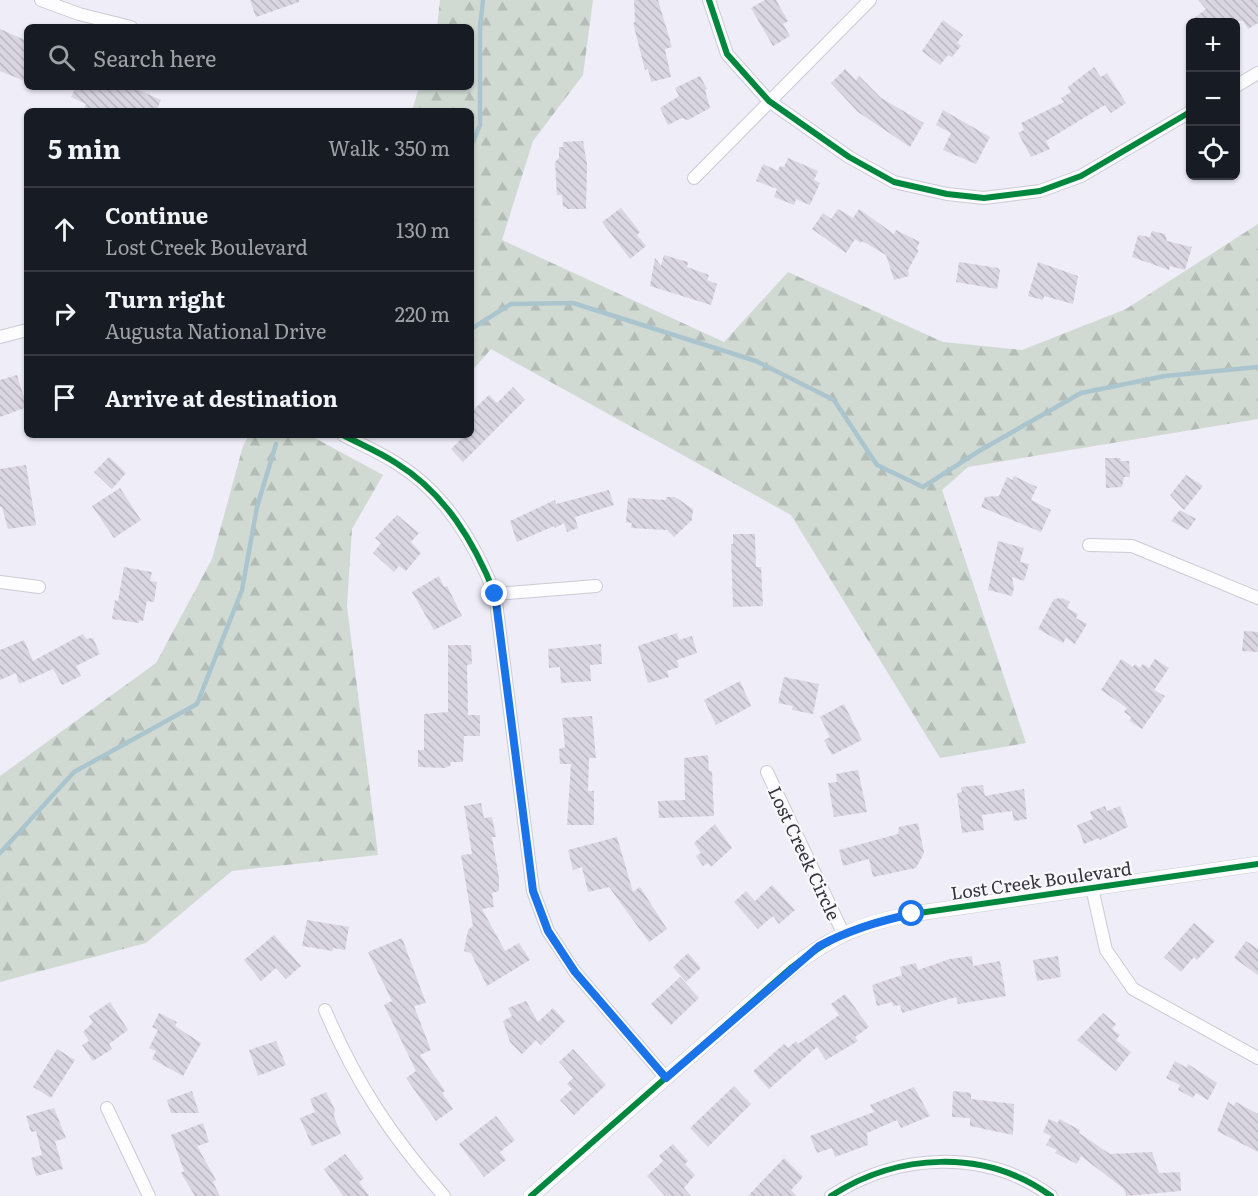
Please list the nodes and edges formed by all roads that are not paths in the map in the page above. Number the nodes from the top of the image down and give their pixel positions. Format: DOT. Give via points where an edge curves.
graph roads {
  1 [pos="41,0"];
  2 [pos="709,0"];
  3 [pos="870,0"];
  4 [pos="120,24"];
  5 [pos="1258,73"];
  6 [pos="1240,84"];
  7 [pos="769,100"];
  8 [pos="1186,115"];
  9 [pos="694,178"];
  10 [pos="24,331"];
  11 [pos="0,337"];
  12 [pos="349,438"];
  13 [pos="1089,545"];
  14 [pos="0,582"];
  15 [pos="596,586"];
  16 [pos="39,587"];
  17 [pos="495,594"];
  18 [pos="1258,598"];
  19 [pos="767,772"];
  20 [pos="1258,864"];
  21 [pos="1092,888"];
  22 [pos="843,933"];
  23 [pos="325,1010"];
  24 [pos="1258,1058"];
  25 [pos="666,1078"];
  26 [pos="107,1108"];
  27 [pos="149,1196"];
  28 [pos="444,1196"];
  29 [pos="531,1196"];
  30 [pos="831,1196"];
  31 [pos="1051,1196"];
  1 -- 4 [label="street"];
  2 -- 7 [label="street" via="727,54"];
  3 -- 7 [label="street"];
  5 -- 6 [label="street"];
  7 -- 8 [label="street" via="849,157 894,182 984,198 1040,191 1081,176"];
  7 -- 9 [label="street"];
  10 -- 11 [label="street"];
  12 -- 17 [label="street" via="397,463 432,492 478,552"];
  13 -- 18 [label="street" via="1132,546"];
  14 -- 16 [label="street"];
  15 -- 17 [label="street"];
  17 -- 25 [label="street" via="533,891 548,931 575,972"];
  19 -- 22 [label="street, Lost Creek Circle"];
  20 -- 21 [label="street, Lost Creek Boulevard"];
  21 -- 22 [label="street, Lost Creek Boulevard" via="873,921"];
  21 -- 24 [label="street" via="1106,950 1133,989"];
  22 -- 25 [label="street, Lost Creek Boulevard" via="792,967"];
  23 -- 28 [label="street" via="362,1087 403,1149"];
  25 -- 29 [label="street, Lost Creek Boulevard"];
  26 -- 27 [label="street"];
  30 -- 31 [label="street" via="856,1180 885,1169 916,1162 960,1162 1002,1171"];
}
